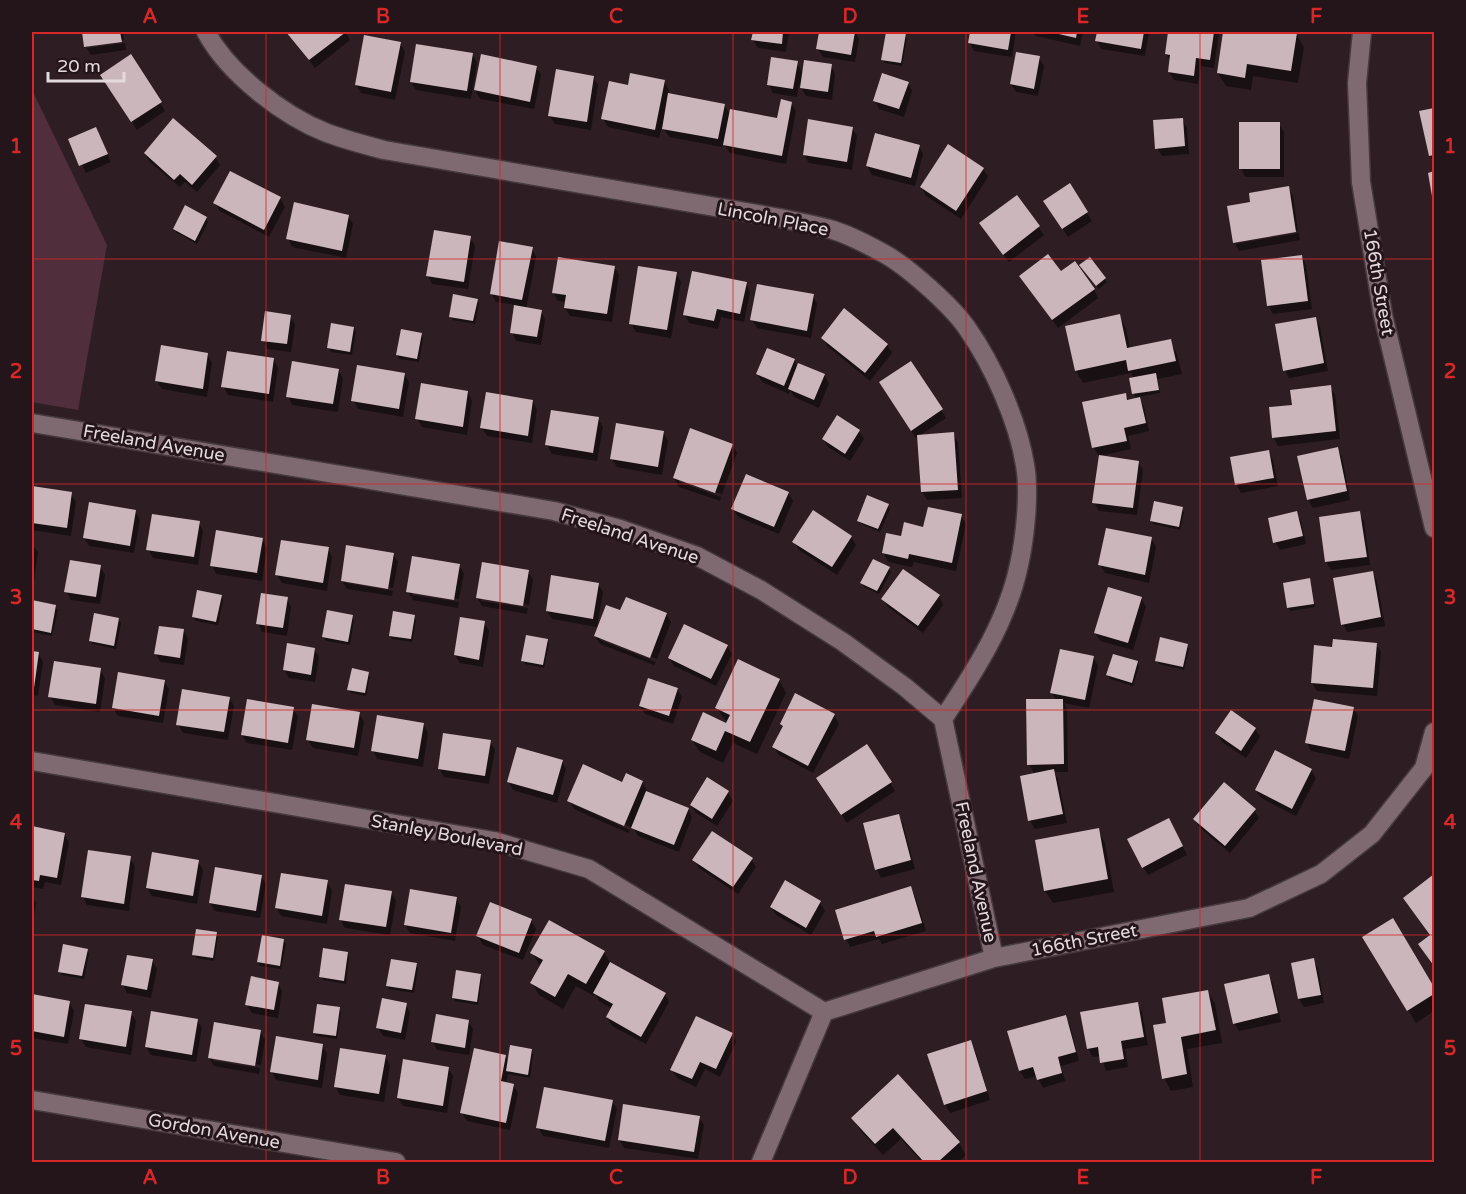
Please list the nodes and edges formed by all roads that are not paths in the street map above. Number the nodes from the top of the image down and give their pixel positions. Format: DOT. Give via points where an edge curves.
graph roads {
  1 [pos="206,32"];
  2 [pos="1362,32"];
  3 [pos="32,423"];
  4 [pos="1434,528"];
  5 [pos="943,719"];
  6 [pos="1434,732"];
  7 [pos="32,760"];
  8 [pos="994,958"];
  9 [pos="824,1012"];
  10 [pos="32,1100"];
  11 [pos="396,1162"];
  12 [pos="761,1162"];
  1 -- 5 [label="street, Lincoln Place" via="234,69 273,104 326,133 384,150 835,230 884,254 925,284 967,327 993,373 1013,419 1026,466 1026,512 1019,565 1005,611 981,661"];
  2 -- 4 [label="street, 166th Street" via="1358,83 1361,182 1383,315"];
  3 -- 5 [label="street, Freeland Avenue" via="554,511 620,529 697,555 761,590 852,648"];
  5 -- 8 [label="street, Freeland Avenue"];
  6 -- 8 [label="street, 166th Street" via="1424,768 1372,834 1321,874 1249,908"];
  7 -- 9 [label="street, Stanley Boulevard" via="494,841 589,869"];
  8 -- 9 [label="street, 166th Street"];
  9 -- 12 [label="street"];
  10 -- 11 [label="street, Gordon Avenue"];
}
